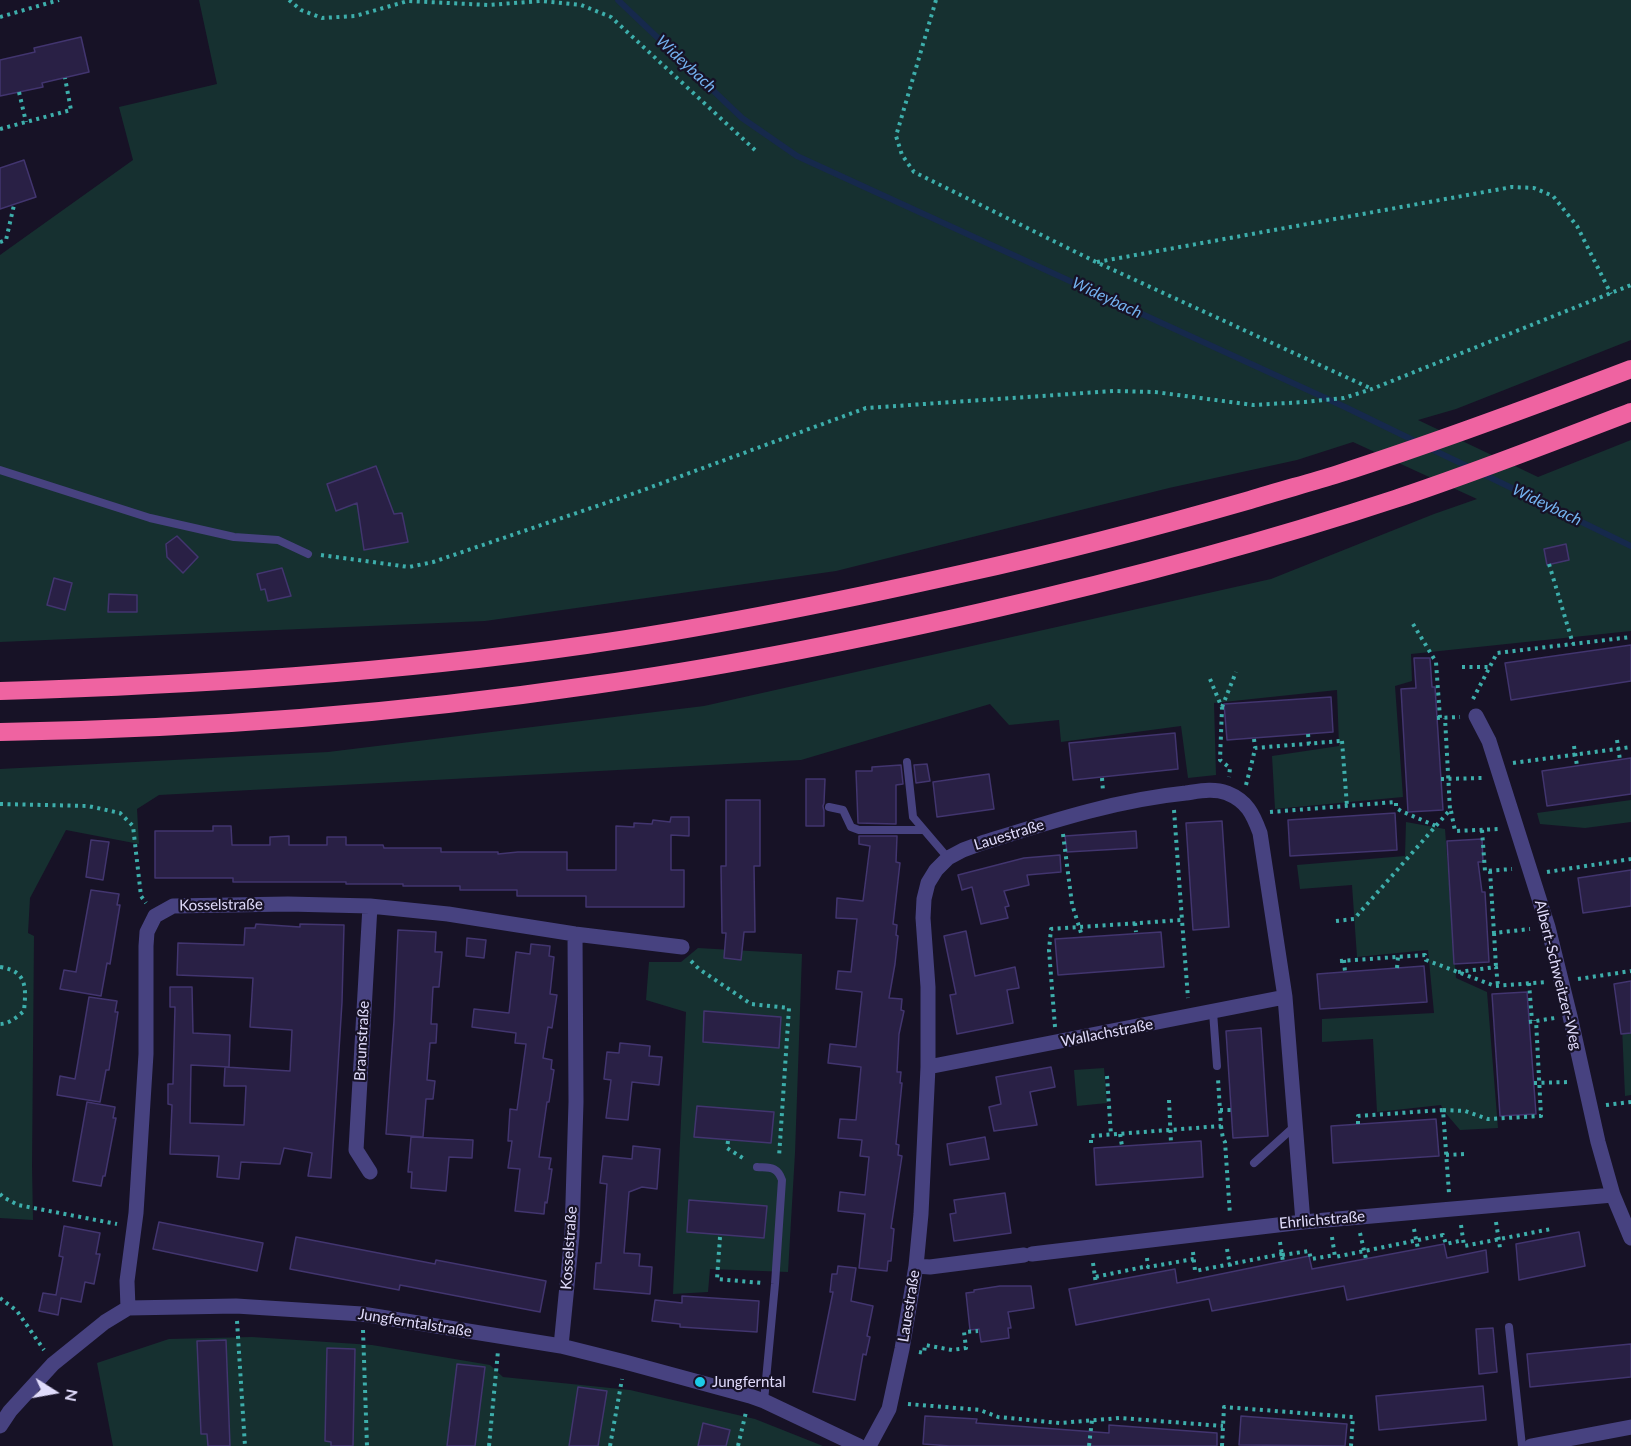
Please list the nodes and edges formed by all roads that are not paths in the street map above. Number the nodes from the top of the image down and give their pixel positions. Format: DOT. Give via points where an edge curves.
graph roads {
  1 [pos="1631,369"];
  2 [pos="1631,412"];
  3 [pos="0,470"];
  4 [pos="308,554"];
  5 [pos="0,692"];
  6 [pos="1474,709"];
  7 [pos="0,732"];
  8 [pos="907,762"];
  9 [pos="829,807"];
  10 [pos="923,830"];
  11 [pos="948,858"];
  12 [pos="370,906"];
  13 [pos="575,934"];
  14 [pos="682,947"];
  15 [pos="1285,997"];
  16 [pos="1213,1012"];
  17 [pos="1217,1066"];
  18 [pos="928,1067"];
  19 [pos="1295,1126"];
  20 [pos="1254,1162"];
  21 [pos="757,1167"];
  22 [pos="370,1172"];
  23 [pos="1613,1195"];
  24 [pos="1303,1222"];
  25 [pos="1631,1238"];
  26 [pos="916,1266"];
  27 [pos="128,1308"];
  28 [pos="1509,1327"];
  29 [pos="561,1346"];
  30 [pos="757,1399"];
  31 [pos="0,1426"];
  32 [pos="1631,1426"];
  33 [pos="1559,1443"];
  34 [pos="859,1446"];
  35 [pos="869,1446"];
  36 [pos="1522,1446"];
  37 [pos="1531,1446"];
  1 -- 5 [label="highway" via="1335,475 1026,560 807,607 588,645 391,669 201,684"];
  2 -- 7 [label="highway" via="1396,499 1248,544 880,635 674,672 516,695 292,719"];
  3 -- 4 [label="lane" via="150,518 234,537 278,540"];
  6 -- 23 [label="street, Albert-Schweitzer-Weg" via="1489,741 1548,927"];
  8 -- 10 [label="lane" via="913,818"];
  9 -- 10 [label="lane" via="843,810 851,827 859,830"];
  10 -- 11 [label="lane"];
  11 -- 15 [label="street, Lauestraße" via="982,843 1105,806 1173,794 1213,790 1226,793 1252,813 1260,833"];
  11 -- 18 [label="street, Lauestraße" via="928,883 924,899"];
  12 -- 13 [label="street, Kosselstraße"];
  12 -- 22 [label="street, Braunstraße" via="356,1150"];
  12 -- 27 [label="street, Kosselstraße" via="173,906 155,916 147,932 146,946 146,1054"];
  13 -- 14 [label="street, Kosselstraße"];
  13 -- 29 [label="street, Kosselstraße" via="572,1236"];
  15 -- 16 [label="street, Wallachstraße"];
  15 -- 19 [label="street, Lauestraße"];
  16 -- 17 [label="lane"];
  16 -- 18 [label="street, Wallachstraße"];
  18 -- 26 [label="street, Lauestraße"];
  19 -- 20 [label="lane"];
  19 -- 24 [label="street, Lauestraße"];
  21 -- 30 [label="lane" via="773,1168 782,1180 775,1284"];
  23 -- 24 [label="street, Ehrlichstraße"];
  23 -- 25 [label="street, Albert-Schweitzer-Weg"];
  24 -- 26 [label="street, Ehrlichstraße"];
  26 -- 35 [label="street, Lauestraße" via="889,1409"];
  27 -- 29 [label="street, Jungferntalstraße" via="236,1306 362,1314"];
  27 -- 31 [label="street" via="53,1364"];
  28 -- 36 [label="lane"];
  29 -- 30 [label="street, Jungferntalstraße"];
  30 -- 34 [label="street, Jungferntalstraße"];
  32 -- 33 [label="street"];
  33 -- 37 [label="street"];
}
